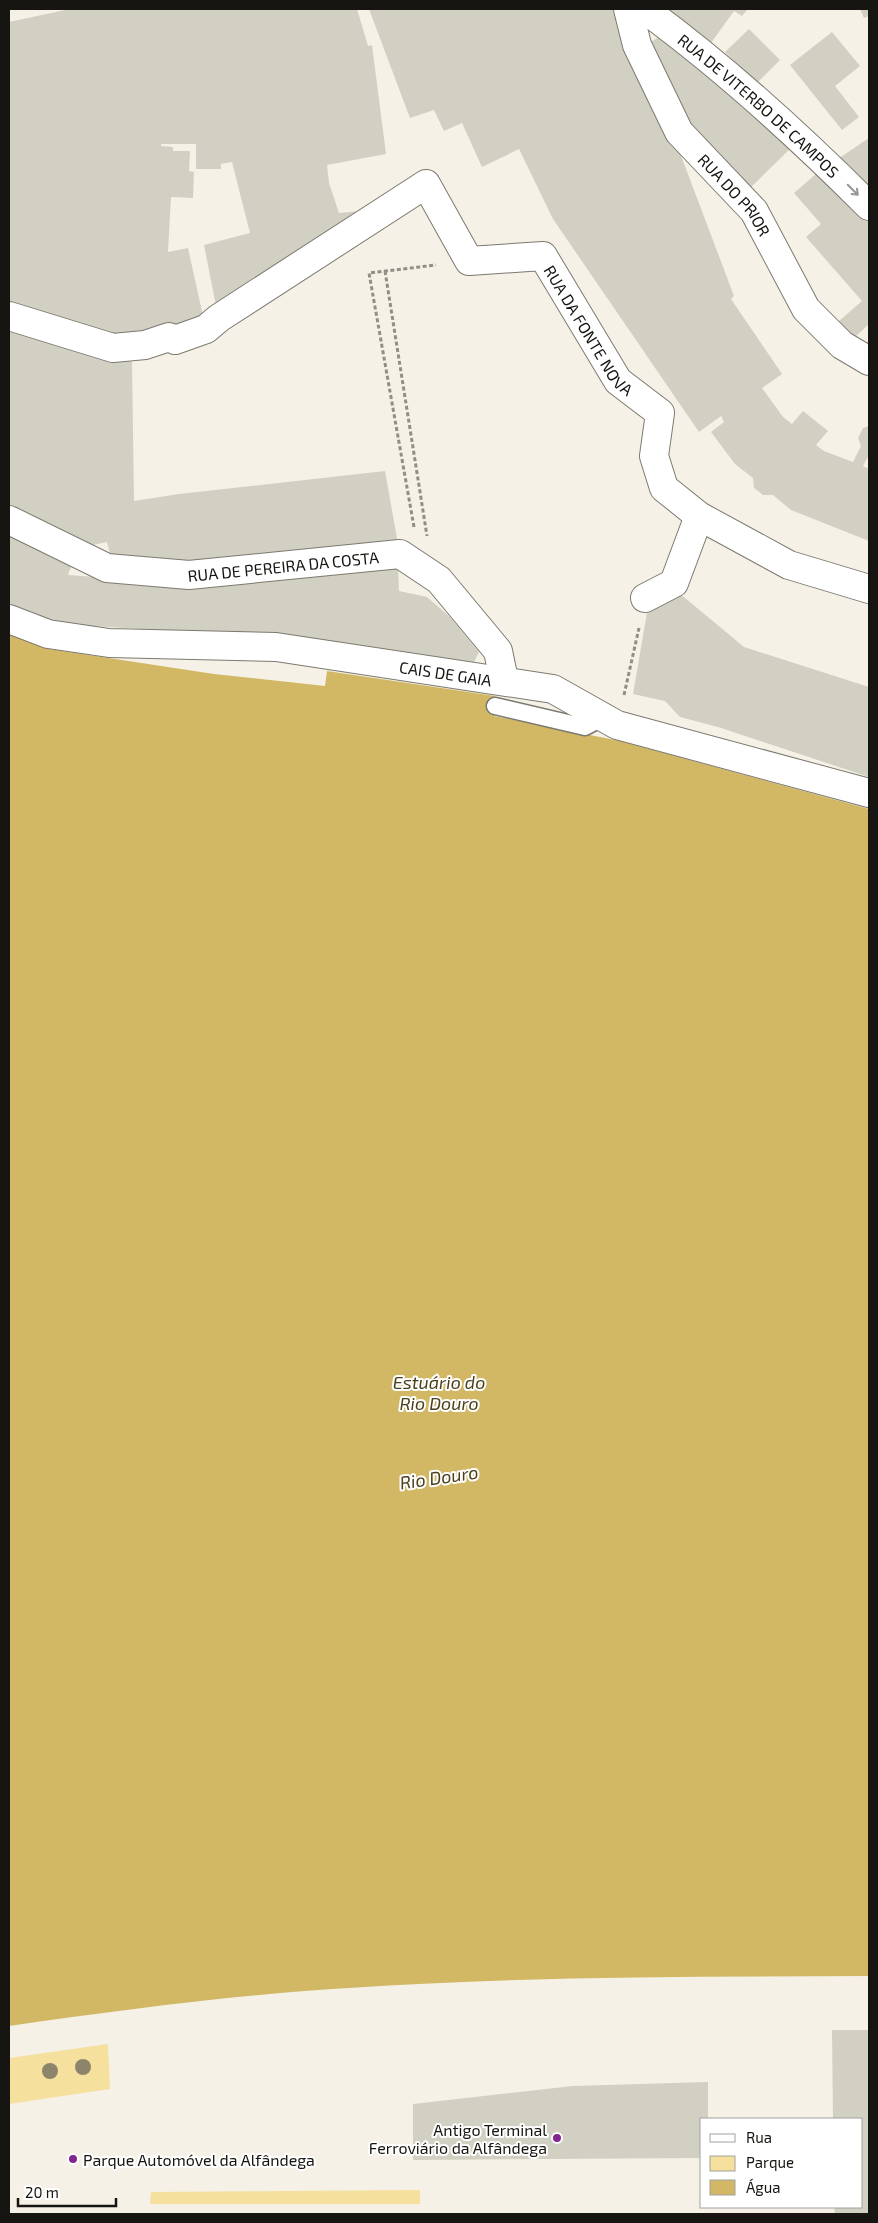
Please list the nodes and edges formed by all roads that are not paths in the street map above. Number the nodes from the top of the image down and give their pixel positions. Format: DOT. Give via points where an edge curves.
graph roads {
  1 [pos="628,9"];
  2 [pos="644,9"];
  3 [pos="869,206"];
  4 [pos="9,316"];
  5 [pos="869,361"];
  6 [pos="700,516"];
  7 [pos="9,520"];
  8 [pos="869,589"];
  9 [pos="645,598"];
  10 [pos="9,618"];
  11 [pos="504,680"];
  12 [pos="495,706"];
  13 [pos="611,721"];
  14 [pos="869,794"];
  1 -- 5 [label="street, RUA DO PRIOR" via="637,45 679,132 754,211 806,309 842,345"];
  2 -- 3 [label="street, RUA DE VITERBO DE CAMPOS, one-way" via="801,138"];
  4 -- 6 [label="street, RUA DA FONTE NOVA" via="113,348 145,345 168,337 175,340 206,329 426,184 469,260 543,256 618,380 660,413 654,456 664,488"];
  6 -- 8 [label="street, RUA DA FONTE NOVA" via="789,565"];
  6 -- 9 [label="street" via="674,583"];
  7 -- 11 [label="street, RUA DE PEREIRA DA COSTA" via="107,568 189,575 400,554 439,580 498,651"];
  10 -- 11 [label="street, CAIS DE GAIA" via="48,634 109,643 276,646"];
  11 -- 13 [label="street, CAIS DE GAIA" via="554,689"];
  12 -- 13 [label="lane" via="585,727"];
  13 -- 14 [label="street, CAIS DE GAIA"];
}
